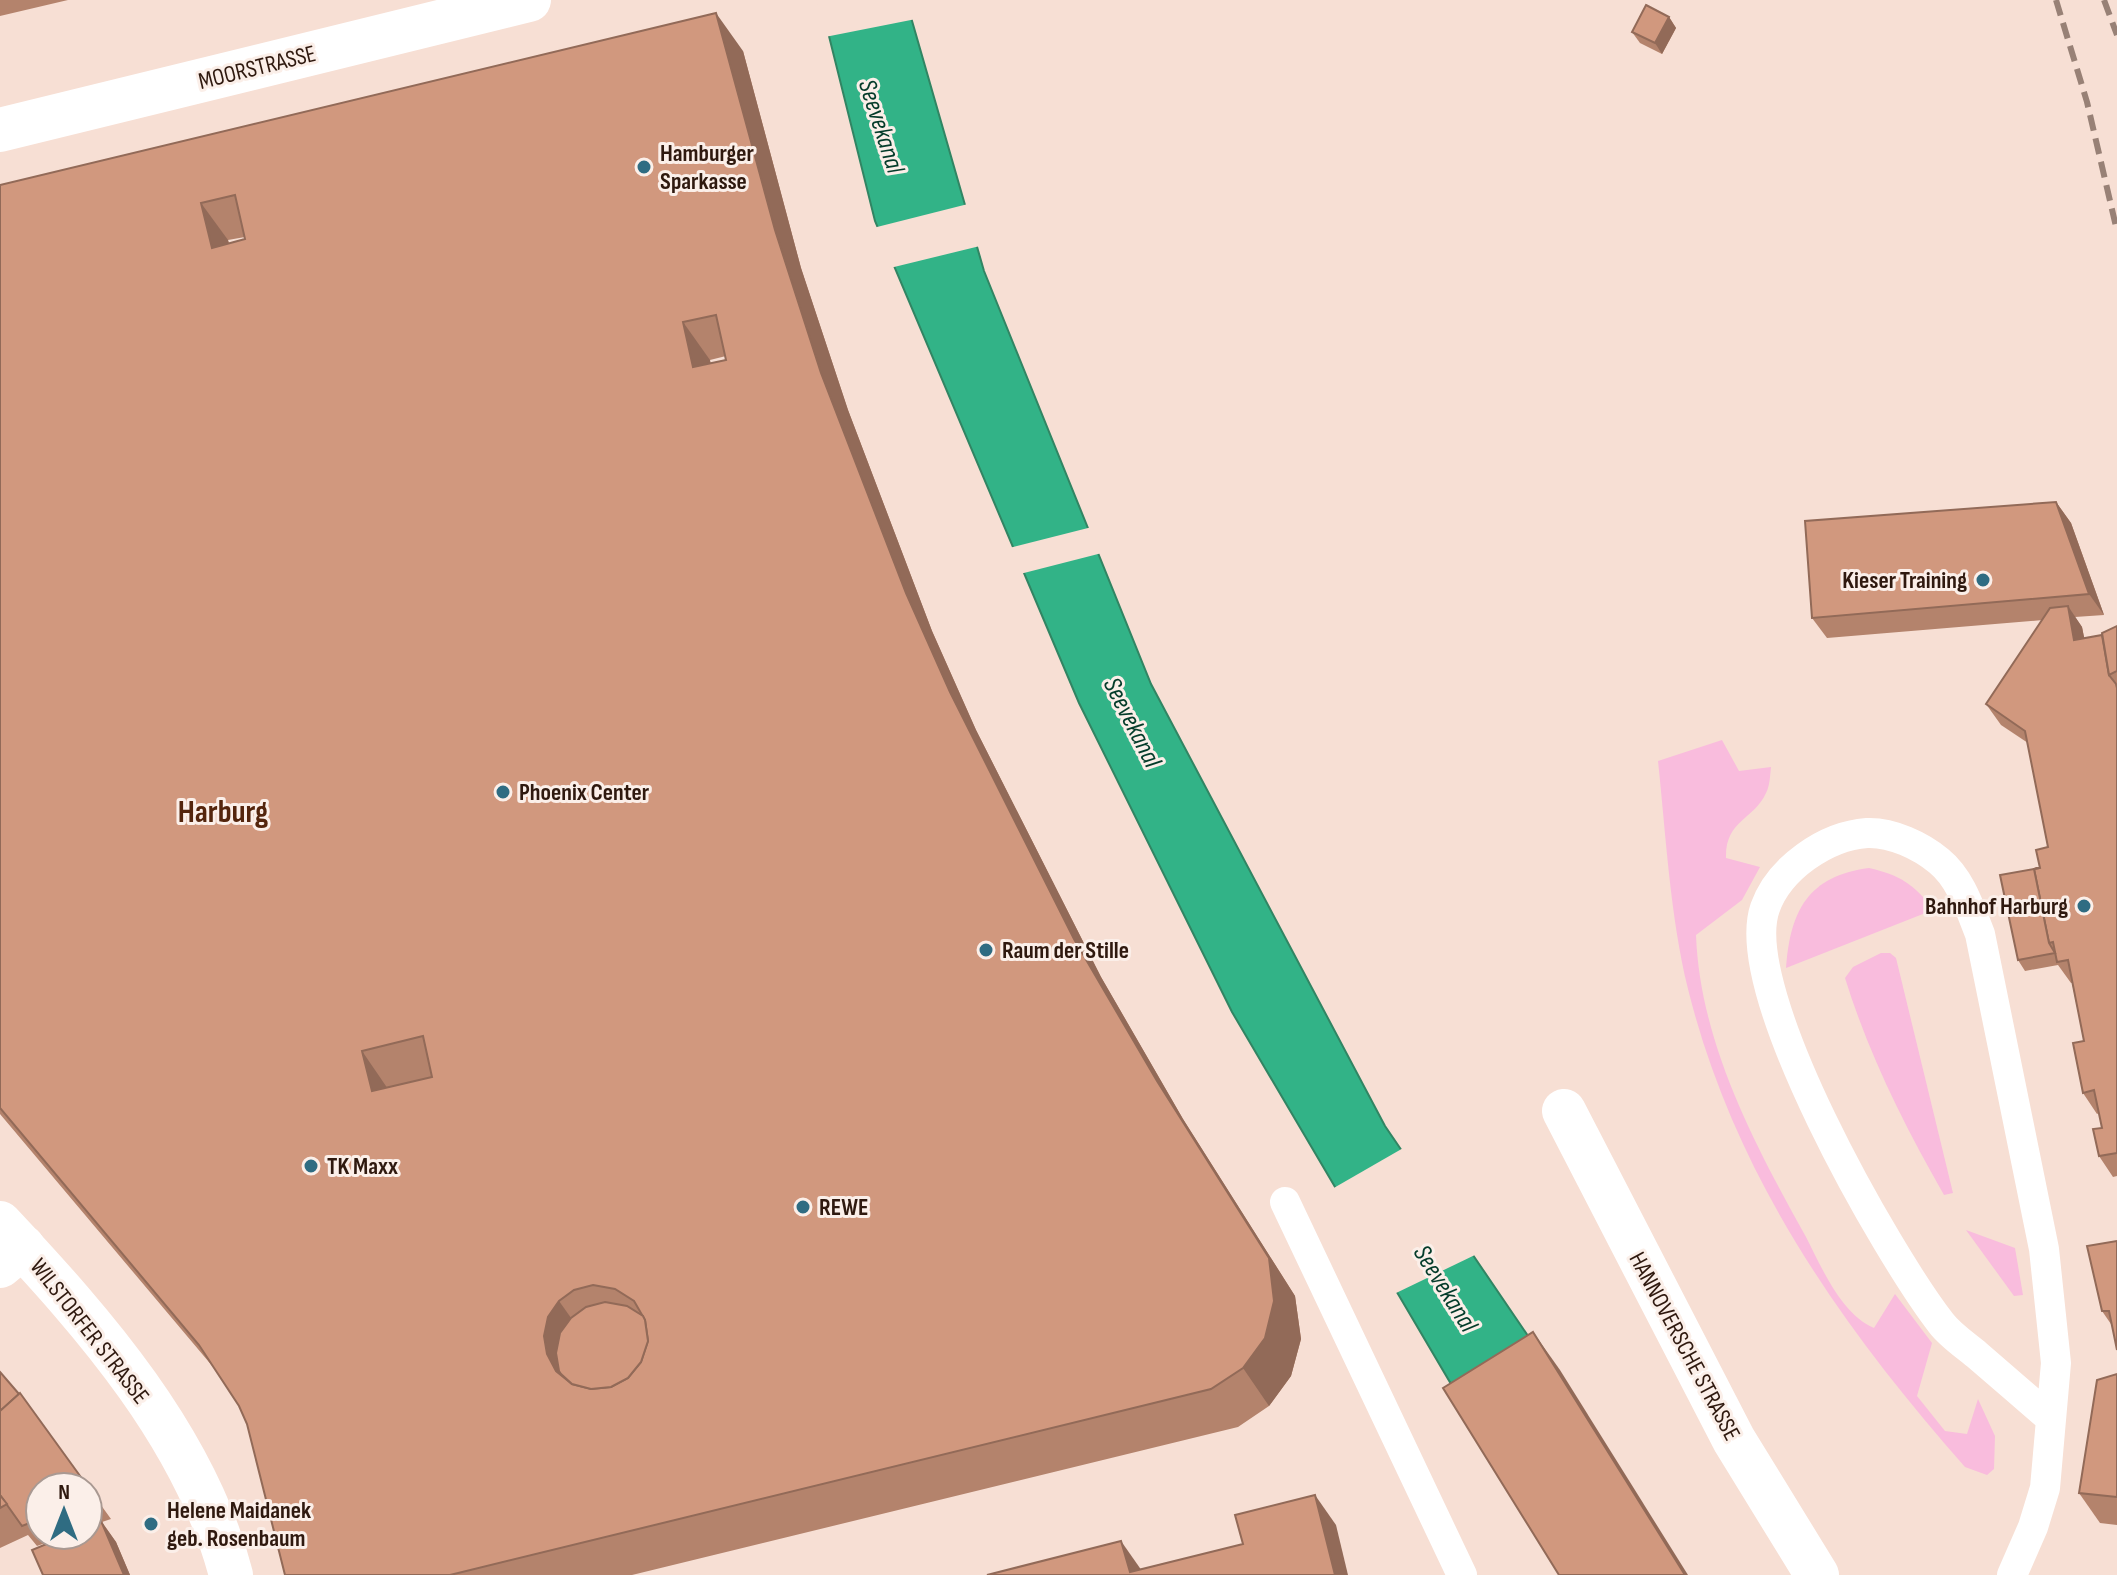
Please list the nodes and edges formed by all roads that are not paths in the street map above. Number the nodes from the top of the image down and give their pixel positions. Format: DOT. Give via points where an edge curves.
graph roads {
  1 [pos="505,3"];
  2 [pos="0,130"];
  3 [pos="1564,1111"];
  4 [pos="1285,1202"];
  5 [pos="8,1245"];
  6 [pos="2050,1418"];
  7 [pos="231,1575"];
  8 [pos="1462,1575"];
  9 [pos="1817,1575"];
  10 [pos="2012,1575"];
  1 -- 2 [label="main road, MOORSTRASSE"];
  3 -- 9 [label="main road, HANNOVERSCHE STRASSE" via="1734,1440"];
  4 -- 8 [label="lane"];
  5 -- 7 [label="main road, WILSTORFER STRASSE" via="124,1366 188,1467 220,1535"];
  6 -- 6 [label="lane" via="2056,1363 2044,1249 1980,934 1967,898 1941,863 1907,841 1868,833 1810,851 1783,877 1765,908 1761,944 1788,1047 1825,1127 1942,1325"];
  6 -- 10 [label="lane" via="2045,1488"];
}
